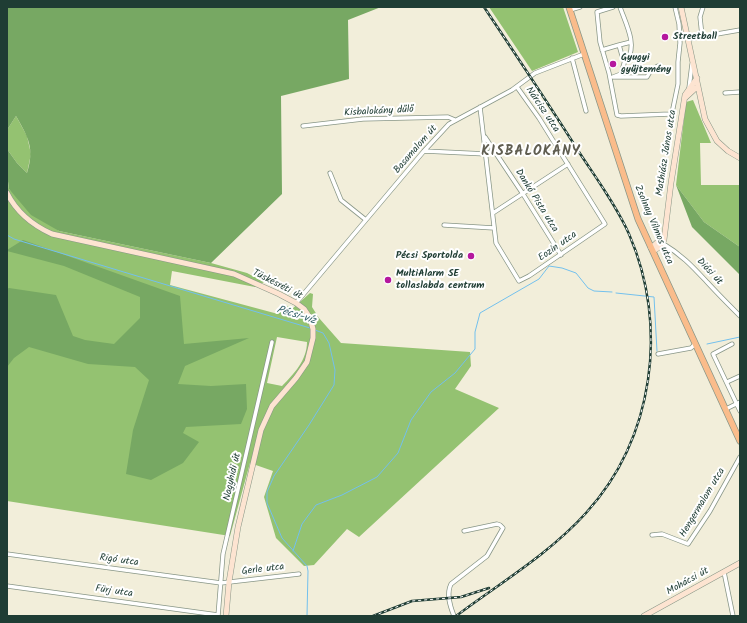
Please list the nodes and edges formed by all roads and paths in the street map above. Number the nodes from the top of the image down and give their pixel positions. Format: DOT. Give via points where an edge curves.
graph roads {
  1 [pos="580,7"];
  2 [pos="613,7"];
  3 [pos="620,7"];
  4 [pos="675,7"];
  5 [pos="681,7"];
  6 [pos="702,7"];
  7 [pos="570,8"];
  8 [pos="740,30"];
  9 [pos="702,36"];
  10 [pos="688,39"];
  11 [pos="631,42"];
  12 [pos="619,45"];
  13 [pos="602,50"];
  14 [pos="584,54"];
  15 [pos="572,58"];
  16 [pos="625,60"];
  17 [pos="693,61"];
  18 [pos="658,66"];
  19 [pos="611,78"];
  20 [pos="696,78"];
  21 [pos="698,86"];
  22 [pos="517,87"];
  23 [pos="689,91"];
  24 [pos="740,92"];
  25 [pos="725,93"];
  26 [pos="700,96"];
  27 [pos="480,107"];
  28 [pos="586,111"];
  29 [pos="455,120"];
  30 [pos="303,126"];
  31 [pos="484,136"];
  32 [pos="494,150"];
  33 [pos="424,152"];
  34 [pos="486,154"];
  35 [pos="740,158"];
  36 [pos="568,164"];
  37 [pos="330,173"];
  38 [pos="7,193"];
  39 [pos="523,194"];
  40 [pos="493,213"];
  41 [pos="366,220"];
  42 [pos="604,224"];
  43 [pos="444,225"];
  44 [pos="494,228"];
  45 [pos="665,234"];
  46 [pos="662,243"];
  47 [pos="652,249"];
  48 [pos="561,255"];
  49 [pos="296,303"];
  50 [pos="740,316"];
  51 [pos="272,342"];
  52 [pos="732,344"];
  53 [pos="697,347"];
  54 [pos="658,354"];
  55 [pos="740,376"];
  56 [pos="727,382"];
  57 [pos="738,403"];
  58 [pos="726,409"];
  59 [pos="740,412"];
  60 [pos="740,441"];
  61 [pos="740,457"];
  62 [pos="464,531"];
  63 [pos="652,535"];
  64 [pos="7,554"];
  65 [pos="739,563"];
  66 [pos="724,572"];
  67 [pos="299,574"];
  68 [pos="229,582"];
  69 [pos="221,583"];
  70 [pos="7,586"];
  71 [pos="218,615"];
  72 [pos="226,616"];
  73 [pos="454,616"];
  74 [pos="644,616"];
  75 [pos="733,616"];
  1 -- 7 [label="street"];
  2 -- 13 [label="street" via="597,12"];
  3 -- 11 [label="street"];
  4 -- 19 [label="street" via="680,43 678,84 672,113 617,115"];
  5 -- 10 [label="street"];
  6 -- 9 [label="street"];
  7 -- 14 [label="main road, Zsolnay Vilmos utca"];
  8 -- 9 [label="street"];
  9 -- 10 [label="street"];
  10 -- 17 [label="street"];
  11 -- 12 [label="street"];
  11 -- 16 [label="street" via="631,52"];
  12 -- 13 [label="street"];
  12 -- 16 [label="street"];
  13 -- 19 [label="street"];
  14 -- 15 [label="street, Basamalom út"];
  14 -- 47 [label="main road, Zsolnay Vilmos utca" via="638,219"];
  15 -- 22 [label="street, Basamalom út" via="535,73"];
  15 -- 28 [label="street"];
  16 -- 19 [label="street" via="621,74"];
  17 -- 20 [label="street"];
  17 -- 23 [label="street"];
  18 -- 19 [label="street" via="646,77"];
  20 -- 21 [label="street"];
  20 -- 23 [label="street, Mathiász János utca"];
  21 -- 23 [label="street, Mathiász János utca"];
  21 -- 26 [label="street"];
  22 -- 27 [label="street, Basamalom út"];
  22 -- 36 [label="street, Nárcisz utca"];
  23 -- 26 [label="street"];
  23 -- 45 [label="street, Mathiász János utca" via="684,99"];
  24 -- 25 [label="street"];
  26 -- 35 [label="street" via="705,119 712,134 723,148"];
  27 -- 29 [label="street, Basamalom út"];
  27 -- 31 [label="street"];
  29 -- 30 [label="street, Kisbalokány dűlő" via="448,117 363,119"];
  29 -- 33 [label="street, Basamalom út"];
  31 -- 32 [label="street, Dankó Pista utca"];
  31 -- 34 [label="street"];
  32 -- 34 [label="street"];
  32 -- 39 [label="street, Dankó Pista utca"];
  33 -- 34 [label="street"];
  33 -- 41 [label="street, Basamalom út"];
  34 -- 40 [label="street"];
  36 -- 39 [label="street"];
  36 -- 42 [label="street, Nárcisz utca"];
  37 -- 41 [label="street" via="341,200"];
  38 -- 49 [label="street, Tüskésréti út" via="27,220 52,234 234,274"];
  39 -- 40 [label="street"];
  39 -- 48 [label="street, Dankó Pista utca"];
  40 -- 44 [label="street"];
  41 -- 49 [label="street, Basamalom út"];
  42 -- 48 [label="street, Eozin utca"];
  43 -- 44 [label="street"];
  44 -- 48 [label="street, Eozin utca" via="498,249 519,281"];
  45 -- 46 [label="street, Mathiász János utca"];
  45 -- 47 [label="street"];
  46 -- 47 [label="street, Mathiász János utca"];
  46 -- 50 [label="street, Diósi út" via="691,264"];
  47 -- 53 [label="main road, Zsolnay Vilmos utca"];
  49 -- 68 [label="street, Tüskésréti út" via="306,312 313,326 311,347 305,365 274,403 261,430 238,527"];
  51 -- 69 [label="street, Nagyhidi út" via="223,554"];
  52 -- 56 [label="street" via="713,354"];
  53 -- 54 [label="street"];
  53 -- 58 [label="main road, Zsolnay Vilmos utca"];
  55 -- 56 [label="street"];
  56 -- 57 [label="street"];
  57 -- 58 [label="street"];
  57 -- 59 [label="street"];
  58 -- 60 [label="main road, Zsolnay Vilmos utca"];
  61 -- 63 [label="street, Hengermalom utca" via="688,544 662,534"];
  62 -- 73 [label="street" via="497,524 503,528 486,556 451,584 449,598"];
  64 -- 69 [label="street, Rigó utca"];
  65 -- 66 [label="street, Mohácsi út"];
  66 -- 74 [label="street, Mohácsi út"];
  66 -- 75 [label="street"];
  67 -- 68 [label="street, Gerle utca"];
  68 -- 69 [label="street, Rigó utca"];
  68 -- 72 [label="street, Tüskésréti út"];
  69 -- 71 [label="street, Nagyhidi út"];
  70 -- 71 [label="street, Fürj utca"];
}
